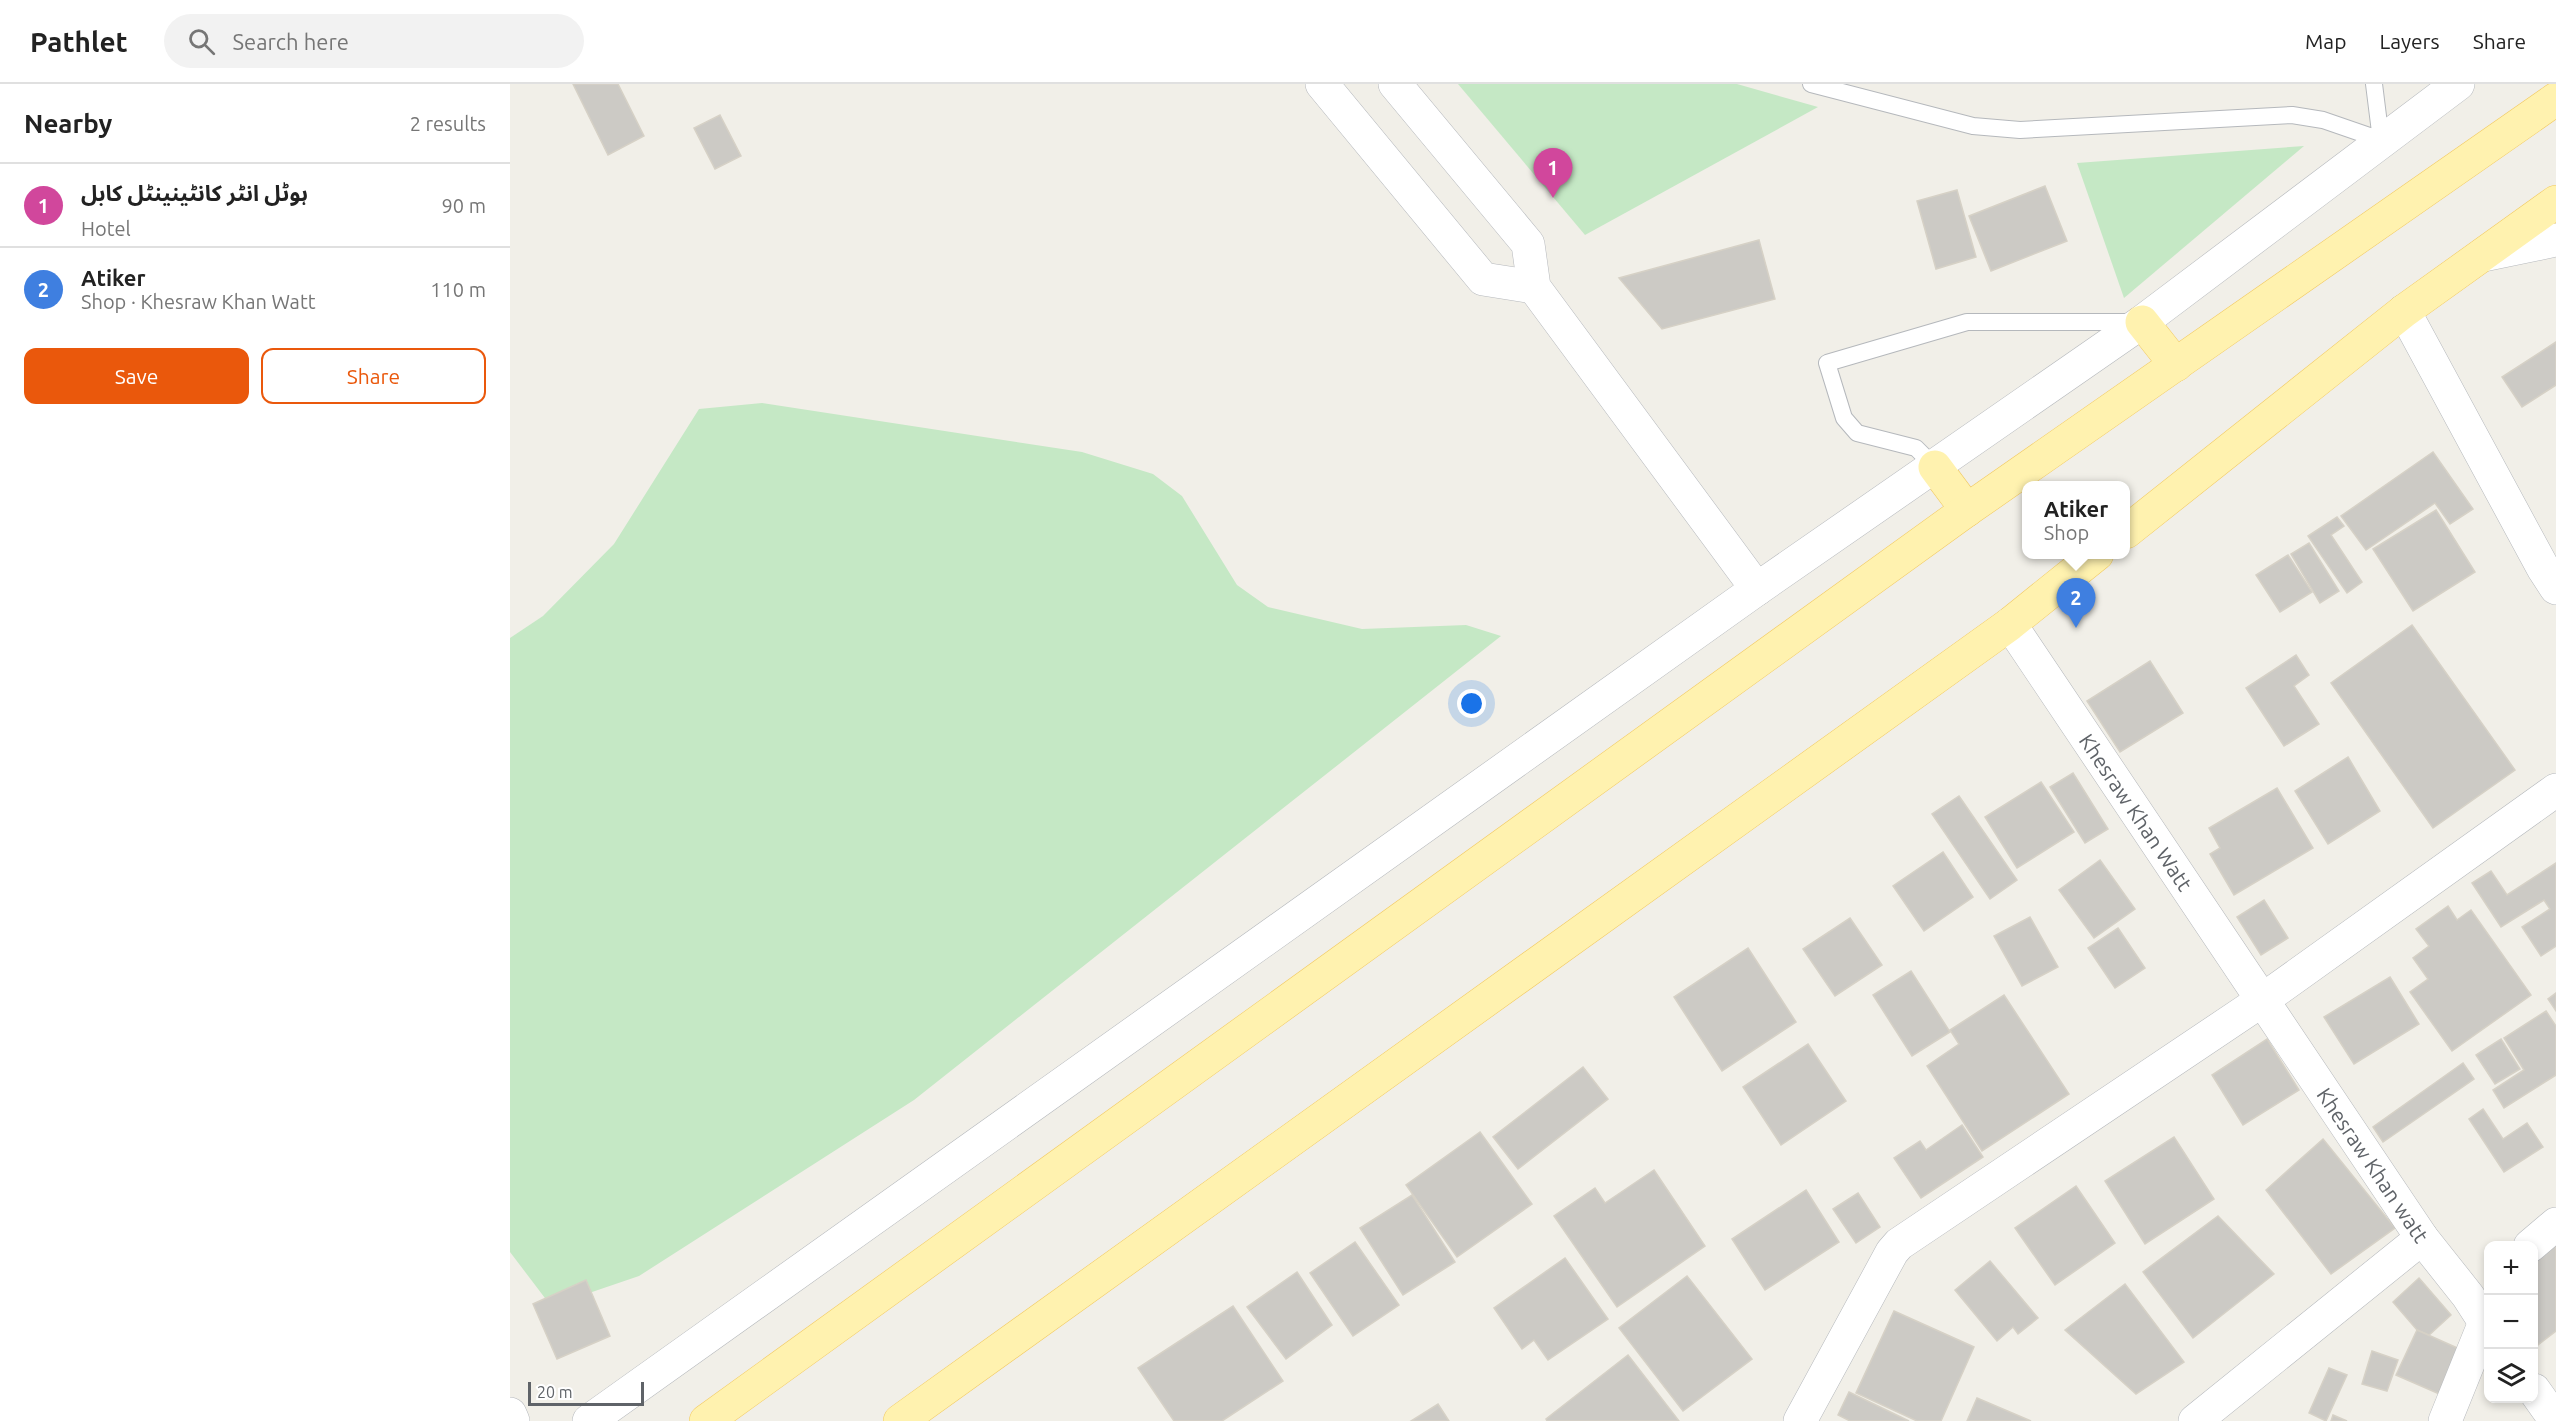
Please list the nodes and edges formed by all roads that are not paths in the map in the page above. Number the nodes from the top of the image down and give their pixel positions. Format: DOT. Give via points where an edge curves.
graph roads {
  1 [pos="1322,84"];
  2 [pos="1395,84"];
  3 [pos="1811,84"];
  4 [pos="2374,84"];
  5 [pos="2458,84"];
  6 [pos="2556,99"];
  7 [pos="2381,141"];
  8 [pos="2556,202"];
  9 [pos="2556,240"];
  10 [pos="2483,255"];
  11 [pos="1534,287"];
  12 [pos="2404,311"];
  13 [pos="2142,322"];
  14 [pos="2176,365"];
  15 [pos="1935,467"];
  16 [pos="1967,510"];
  17 [pos="2130,529"];
  18 [pos="2092,559"];
  19 [pos="2552,572"];
  20 [pos="1757,589"];
  21 [pos="2010,624"];
  22 [pos="2556,790"];
  23 [pos="2261,1001"];
  24 [pos="2556,1224"];
  25 [pos="2422,1238"];
  26 [pos="2535,1241"];
  27 [pos="2483,1306"];
  28 [pos="2538,1396"];
  29 [pos="510,1414"];
  30 [pos="513,1421"];
  31 [pos="589,1421"];
  32 [pos="706,1421"];
  33 [pos="900,1421"];
  34 [pos="1800,1421"];
  35 [pos="2195,1421"];
  36 [pos="2445,1421"];
  37 [pos="2556,1421"];
  1 -- 11 [label="street" via="1483,279"];
  2 -- 11 [label="street" via="1528,244"];
  3 -- 7 [label="lane" via="1973,126 2020,130 2292,115 2323,120"];
  4 -- 7 [label="lane"];
  5 -- 7 [label="street"];
  6 -- 14 [label="main road"];
  7 -- 13 [label="street"];
  8 -- 10 [label="main road"];
  9 -- 10 [label="street"];
  10 -- 12 [label="main road"];
  11 -- 20 [label="street"];
  12 -- 17 [label="main road"];
  12 -- 19 [label="street"];
  13 -- 14 [label="main road"];
  13 -- 15 [label="street"];
  13 -- 15 [label="lane" via="1967,322 1827,363 1844,418 1857,433 1916,448"];
  14 -- 16 [label="main road"];
  15 -- 16 [label="main road"];
  15 -- 20 [label="street"];
  16 -- 32 [label="main road"];
  18 -- 21 [label="main road"];
  20 -- 31 [label="street"];
  21 -- 23 [label="street, Khesraw Khan Watt"];
  21 -- 33 [label="main road"];
  22 -- 23 [label="street"];
  23 -- 25 [label="street, Khesraw Khan watt"];
  23 -- 34 [label="street" via="1899,1244"];
  24 -- 26 [label="street"];
  25 -- 27 [label="street, Khesraw Khan watt"];
  25 -- 35 [label="street"];
  27 -- 36 [label="street"];
  28 -- 37 [label="street"];
  29 -- 30 [label="street"];
}
